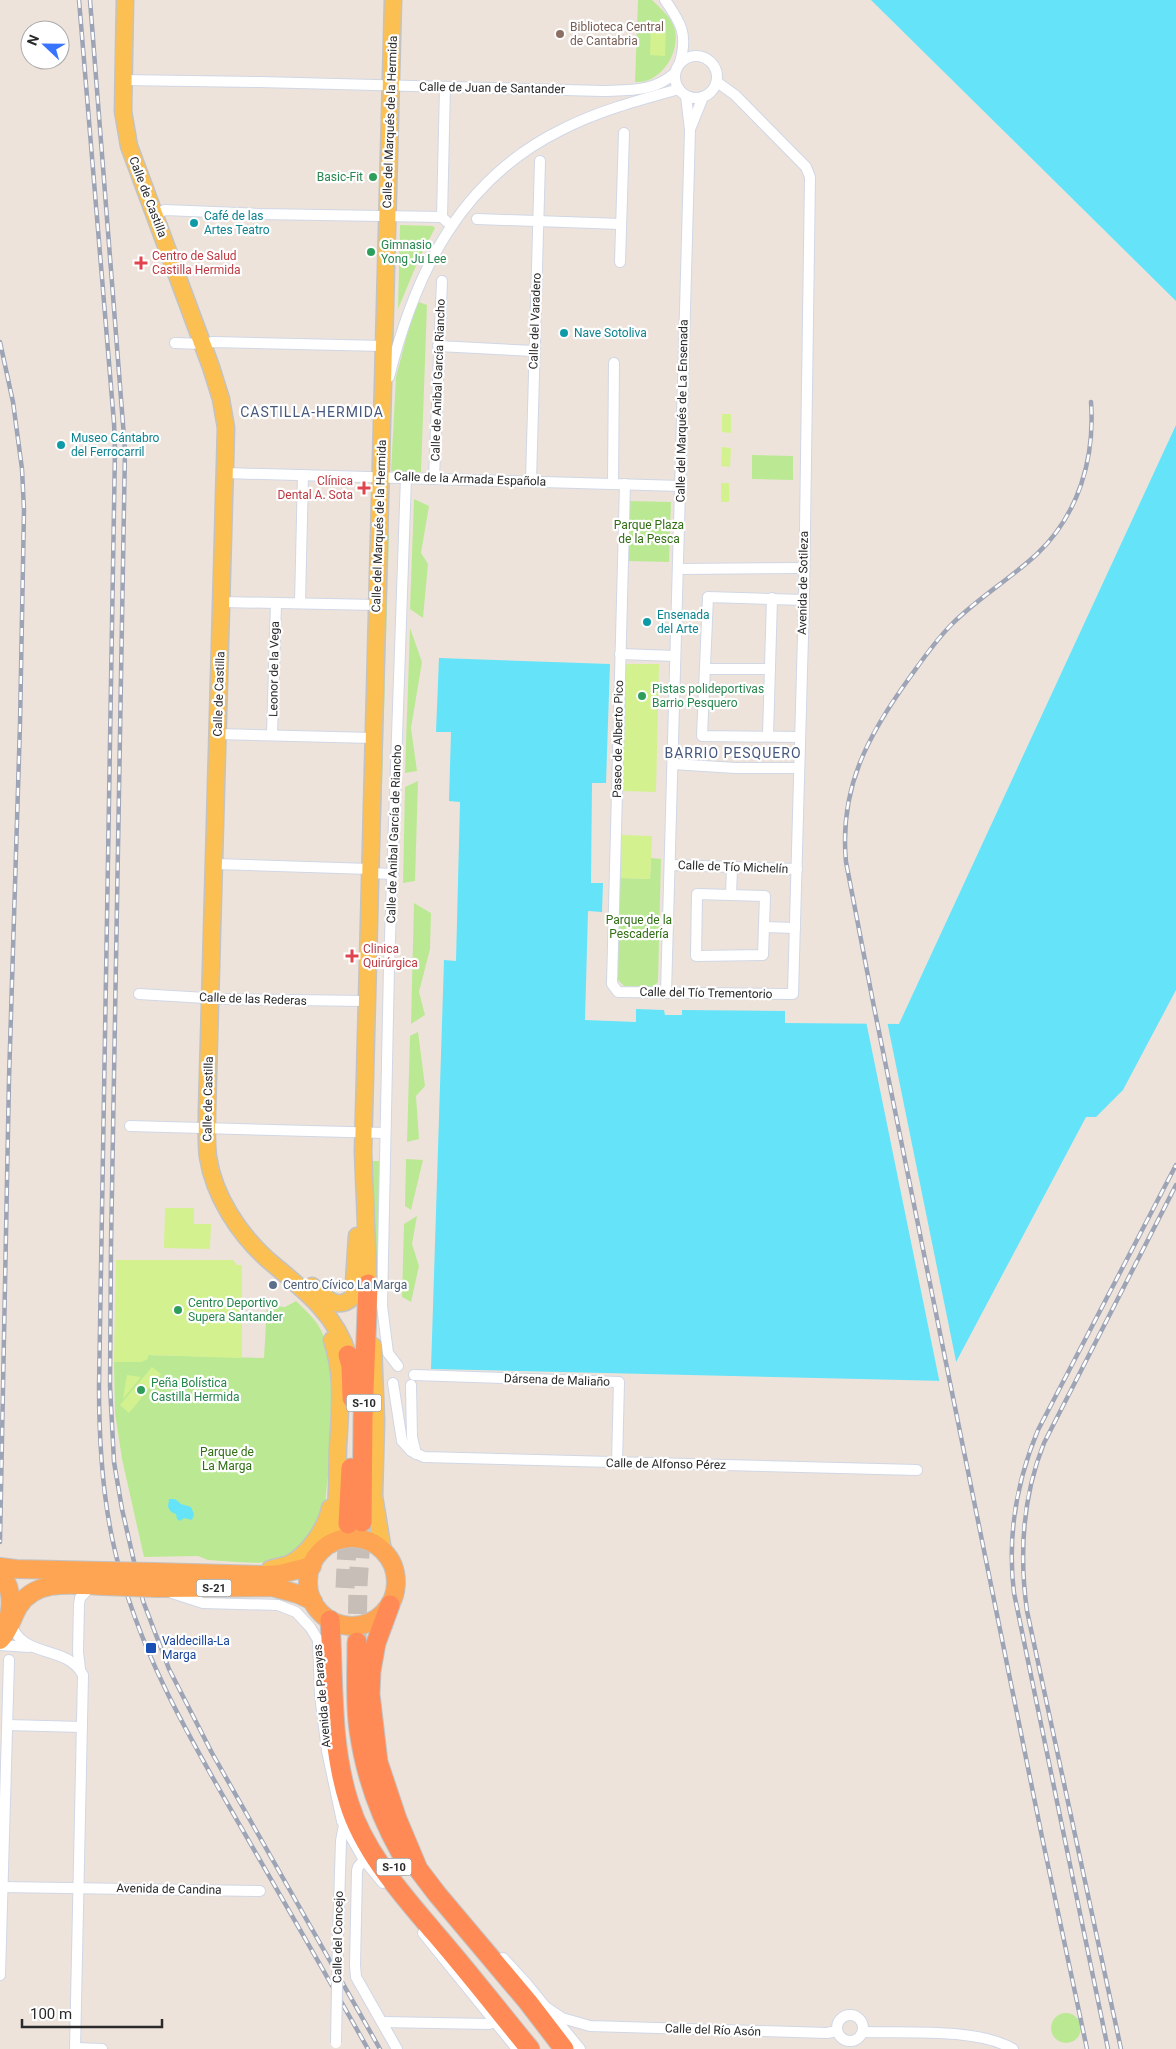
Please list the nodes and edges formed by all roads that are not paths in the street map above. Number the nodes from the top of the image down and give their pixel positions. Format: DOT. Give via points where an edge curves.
graph roads {
  1 [pos="125,0"];
  2 [pos="393,0"];
  3 [pos="665,0"];
  4 [pos="680,62"];
  5 [pos="676,73"];
  6 [pos="123,80"];
  7 [pos="717,82"];
  8 [pos="391,86"];
  9 [pos="445,87"];
  10 [pos="683,92"];
  11 [pos="703,97"];
  12 [pos="690,130"];
  13 [pos="624,133"];
  14 [pos="540,161"];
  15 [pos="155,214"];
  16 [pos="386,216"];
  17 [pos="442,217"];
  18 [pos="478,219"];
  19 [pos="538,222"];
  20 [pos="621,224"];
  21 [pos="450,226"];
  22 [pos="620,262"];
  23 [pos="442,281"];
  24 [pos="174,344"];
  25 [pos="203,344"];
  26 [pos="384,346"];
  27 [pos="438,346"];
  28 [pos="534,351"];
  29 [pos="614,363"];
  30 [pos="382,402"];
  31 [pos="225,473"];
  32 [pos="303,475"];
  33 [pos="380,476"];
  34 [pos="406,477"];
  35 [pos="434,478"];
  36 [pos="531,481"];
  37 [pos="613,483"];
  38 [pos="625,484"];
  39 [pos="681,486"];
  40 [pos="803,568"];
  41 [pos="679,569"];
  42 [pos="772,598"];
  43 [pos="804,600"];
  44 [pos="222,602"];
  45 [pos="276,603"];
  46 [pos="300,603"];
  47 [pos="377,605"];
  48 [pos="620,654"];
  49 [pos="675,656"];
  50 [pos="705,669"];
  51 [pos="770,669"];
  52 [pos="217,734"];
  53 [pos="272,735"];
  54 [pos="768,736"];
  55 [pos="799,737"];
  56 [pos="367,738"];
  57 [pos="672,764"];
  58 [pos="798,768"];
  59 [pos="214,864"];
  60 [pos="670,865"];
  61 [pos="732,868"];
  62 [pos="796,869"];
  63 [pos="370,871"];
  64 [pos="393,874"];
  65 [pos="731,894"];
  66 [pos="765,927"];
  67 [pos="795,928"];
  68 [pos="618,992"];
  69 [pos="666,993"];
  70 [pos="139,994"];
  71 [pos="793,994"];
  72 [pos="210,998"];
  73 [pos="367,1001"];
  74 [pos="130,1126"];
  75 [pos="207,1128"];
  76 [pos="364,1132"];
  77 [pos="386,1133"];
  78 [pos="363,1156"];
  79 [pos="240,1230"];
  80 [pos="368,1284"];
  81 [pos="317,1303"];
  82 [pos="348,1355"];
  83 [pos="398,1366"];
  84 [pos="393,1382"];
  85 [pos="416,1454"];
  86 [pos="617,1463"];
  87 [pos="917,1470"];
  88 [pos="338,1474"];
  89 [pos="331,1544"];
  90 [pos="383,1550"];
  91 [pos="312,1566"];
  92 [pos="0,1567"];
  93 [pos="0,1572"];
  94 [pos="253,1573"];
  95 [pos="91,1580"];
  96 [pos="156,1580"];
  97 [pos="0,1583"];
  98 [pos="313,1602"];
  99 [pos="390,1605"];
  100 [pos="7,1620"];
  101 [pos="330,1620"];
  102 [pos="0,1640"];
  103 [pos="0,1645"];
  104 [pos="27,1645"];
  105 [pos="9,1660"];
  106 [pos="80,1669"];
  107 [pos="8,1725"];
  108 [pos="82,1728"];
  109 [pos="338,1759"];
  110 [pos="334,1784"];
  111 [pos="397,1819"];
  112 [pos="344,1824"];
  113 [pos="364,1860"];
  114 [pos="2,1887"];
  115 [pos="79,1888"];
  116 [pos="260,1891"];
  117 [pos="435,1940"];
  118 [pos="496,1950"];
  119 [pos="0,1975"];
  120 [pos="547,2008"];
  121 [pos="382,2022"];
  122 [pos="495,2022"];
  123 [pos="590,2026"];
  124 [pos="837,2030"];
  125 [pos="863,2032"];
  126 [pos="848,2045"];
  127 [pos="336,2046"];
  128 [pos="1010,2047"];
  129 [pos="569,2048"];
  130 [pos="75,2049"];
  131 [pos="102,2049"];
  132 [pos="397,2049"];
  133 [pos="517,2049"];
  134 [pos="530,2049"];
  135 [pos="540,2049"];
  1 -- 6 [label="main road, Calle de Castilla"];
  2 -- 8 [label="main road, Calle del Marqués de la Hermida"];
  3 -- 4 [label="street" via="685,39"];
  4 -- 5 [label="street"];
  4 -- 7 [label="street" via="694,56 707,59 716,69"];
  5 -- 9 [label="street, Calle de Juan de Santander" via="658,86 640,90"];
  5 -- 10 [label="street" via="675,78"];
  6 -- 8 [label="street, Calle de Juan de Santander"];
  6 -- 15 [label="main road, Calle de Castilla" via="123,111 129,146"];
  7 -- 11 [label="street" via="713,90"];
  7 -- 40 [label="street, Avenida de Sotileza" via="735,95 809,172"];
  8 -- 9 [label="street, Calle de Juan de Santander"];
  8 -- 16 [label="main road, Calle del Marqués de la Hermida"];
  9 -- 17 [label="street"];
  10 -- 11 [label="street" via="691,98"];
  10 -- 12 [label="street, Calle del Marqués de La Ensenada"];
  10 -- 21 [label="street" via="595,115 560,130 514,160 483,188"];
  11 -- 12 [label="street, Calle del Marqués de La Ensenada"];
  12 -- 39 [label="street, Calle del Marqués de La Ensenada"];
  13 -- 20 [label="street"];
  14 -- 19 [label="street, Calle del Varadero"];
  15 -- 16 [label="street" via="165,210"];
  15 -- 25 [label="main road, Calle de Castilla"];
  16 -- 17 [label="street"];
  16 -- 26 [label="main road, Calle del Marqués de la Hermida"];
  17 -- 21 [label="street"];
  18 -- 19 [label="street"];
  19 -- 20 [label="street"];
  19 -- 28 [label="street, Calle del Varadero"];
  20 -- 22 [label="street"];
  21 -- 30 [label="street" via="410,305"];
  23 -- 27 [label="street, Calle de Anibal García Riancho"];
  24 -- 25 [label="street"];
  25 -- 26 [label="street"];
  25 -- 31 [label="main road, Calle de Castilla" via="223,407"];
  26 -- 30 [label="main road, Calle del Marqués de la Hermida"];
  27 -- 28 [label="street"];
  27 -- 35 [label="street, Calle de Anibal García Riancho"];
  28 -- 36 [label="street, Calle del Varadero"];
  29 -- 37 [label="street"];
  30 -- 33 [label="main road, Calle del Marqués de la Hermida"];
  31 -- 32 [label="street, Calle de la Armada Española"];
  31 -- 44 [label="main road, Calle de Castilla"];
  32 -- 33 [label="street, Calle de la Armada Española"];
  32 -- 46 [label="street"];
  33 -- 34 [label="street, Calle de la Armada Española"];
  33 -- 47 [label="main road, Calle del Marqués de la Hermida"];
  34 -- 35 [label="street, Calle de la Armada Española"];
  34 -- 64 [label="street, Calle de Anibal García de Riancho"];
  35 -- 36 [label="street, Calle de la Armada Española"];
  36 -- 37 [label="street, Calle de la Armada Española"];
  37 -- 38 [label="street, Calle de la Armada Española"];
  38 -- 39 [label="street, Calle de la Armada Española"];
  38 -- 48 [label="street, Paseo de Alberto Pico"];
  39 -- 41 [label="street, Calle del Marqués de La Ensenada"];
  40 -- 41 [label="street"];
  40 -- 43 [label="street, Avenida de Sotileza"];
  41 -- 49 [label="street, Calle del Marqués de La Ensenada"];
  42 -- 43 [label="street"];
  42 -- 50 [label="street" via="708,597"];
  42 -- 51 [label="street"];
  43 -- 55 [label="street, Avenida de Sotileza"];
  44 -- 45 [label="street"];
  44 -- 52 [label="main road, Calle de Castilla"];
  45 -- 46 [label="street"];
  45 -- 53 [label="street, Leonor de la Vega"];
  46 -- 47 [label="street"];
  47 -- 56 [label="main road, Calle del Marqués de la Hermida"];
  48 -- 49 [label="street"];
  48 -- 68 [label="street, Paseo de Alberto Pico" via="612,984"];
  49 -- 57 [label="street, Calle del Marqués de La Ensenada"];
  50 -- 51 [label="street"];
  50 -- 54 [label="street" via="702,736"];
  51 -- 54 [label="street"];
  52 -- 53 [label="street"];
  52 -- 59 [label="main road, Calle de Castilla"];
  53 -- 56 [label="street"];
  54 -- 55 [label="street"];
  55 -- 58 [label="street, Avenida de Sotileza"];
  56 -- 63 [label="main road, Calle del Marqués de la Hermida"];
  57 -- 58 [label="street"];
  57 -- 60 [label="street, Calle del Marqués de La Ensenada"];
  58 -- 62 [label="street, Avenida de Sotileza"];
  59 -- 63 [label="street"];
  59 -- 72 [label="main road, Calle de Castilla"];
  60 -- 61 [label="street, Calle de Tío Michelín"];
  60 -- 69 [label="street, Calle del Marqués de La Ensenada"];
  61 -- 62 [label="street, Calle de Tío Michelín"];
  61 -- 65 [label="street"];
  62 -- 67 [label="street, Avenida de Sotileza"];
  63 -- 64 [label="street"];
  63 -- 73 [label="main road, Calle del Marqués de la Hermida"];
  64 -- 77 [label="street, Calle de Anibal García de Riancho"];
  65 -- 66 [label="street" via="766,896"];
  65 -- 66 [label="street" via="697,894 696,956 763,955"];
  66 -- 67 [label="street"];
  67 -- 71 [label="street, Avenida de Sotileza"];
  68 -- 69 [label="street, Calle del Tío Trementorio"];
  69 -- 71 [label="street, Calle del Tío Trementorio"];
  70 -- 72 [label="street, Calle de las Rederas"];
  72 -- 73 [label="street, Calle de las Rederas"];
  72 -- 75 [label="main road, Calle de Castilla"];
  73 -- 76 [label="main road, Calle del Marqués de la Hermida"];
  74 -- 75 [label="street"];
  75 -- 76 [label="street"];
  75 -- 79 [label="main road, Calle de Castilla" via="208,1158 216,1187"];
  76 -- 77 [label="street"];
  76 -- 78 [label="main road, Calle del Marqués de la Hermida"];
  77 -- 83 [label="street, Calle de Anibal García de Riancho" via="382,1306 388,1353"];
  78 -- 79 [label="main road" via="355,1287 348,1302 330,1301"];
  78 -- 80 [label="main road, Calle del Marqués de la Hermida"];
  79 -- 81 [label="main road, Calle de Castilla" via="255,1248"];
  80 -- 82 [label="highway, S-10" via="355,1523 352,1380"];
  80 -- 90 [label="main road, Calle del Marqués de la Hermida" via="376,1420 374,1496"];
  81 -- 82 [label="main road, Calle de Castilla" via="340,1331"];
  81 -- 88 [label="main road" via="338,1360"];
  84 -- 85 [label="street" via="402,1441"];
  85 -- 86 [label="street, Calle de Alfonso Pérez" via="434,1458"];
  85 -- 86 [label="street, Dársena de Maliaño" via="412,1437 412,1380 619,1382"];
  86 -- 87 [label="street, Calle de Alfonso Pérez"];
  88 -- 89 [label="main road" via="338,1509"];
  88 -- 94 [label="main road" via="328,1518 313,1542 290,1563"];
  89 -- 90 [label="highway" via="357,1538"];
  89 -- 91 [label="highway" via="319,1553"];
  90 -- 99 [label="highway" via="394,1569 396,1581"];
  91 -- 94 [label="highway, S-21" via="280,1574"];
  91 -- 98 [label="highway" via="308,1584"];
  92 -- 95 [label="highway, S-21"];
  93 -- 95 [label="highway, S-21" via="64,1574"];
  93 -- 100 [label="highway, S-21" via="8,1586"];
  94 -- 96 [label="highway, S-21"];
  95 -- 96 [label="highway, S-21, bridge"];
  95 -- 100 [label="highway, S-21" via="36,1585 16,1597"];
  95 -- 104 [label="street" via="71,1590 45,1592 26,1603 17,1623"];
  95 -- 106 [label="street" via="79,1604"];
  96 -- 98 [label="highway, S-21" via="272,1587"];
  96 -- 110 [label="street, Avenida de Parayas" via="203,1603 262,1603 287,1608 296,1612 310,1628 318,1640 321,1704"];
  97 -- 100 [label="highway, S-21"];
  98 -- 101 [label="highway"];
  99 -- 101 [label="highway" via="369,1622 349,1625"];
  99 -- 111 [label="highway" via="376,1644 370,1694 378,1762"];
  100 -- 102 [label="highway, S-21"];
  100 -- 104 [label="street"];
  101 -- 109 [label="highway"];
  103 -- 104 [label="street"];
  104 -- 106 [label="street" via="68,1659"];
  105 -- 107 [label="street"];
  106 -- 108 [label="street" via="84,1682"];
  107 -- 108 [label="street"];
  107 -- 114 [label="street"];
  108 -- 115 [label="street"];
  109 -- 110 [label="highway"];
  109 -- 117 [label="highway" via="349,1804 359,1828"];
  110 -- 112 [label="street, Avenida de Parayas"];
  111 -- 118 [label="highway" via="436,1881"];
  111 -- 129 [label="highway" via="418,1869"];
  112 -- 113 [label="street, Avenida de Parayas"];
  112 -- 127 [label="street, Calle del Concejo, bridge"];
  113 -- 117 [label="street, Avenida de Parayas"];
  113 -- 121 [label="street" via="357,1871 354,1965 356,1977"];
  114 -- 115 [label="street, Avenida de Candina"];
  114 -- 119 [label="street"];
  115 -- 116 [label="street, Avenida de Candina"];
  115 -- 130 [label="street"];
  117 -- 122 [label="street, Avenida de Parayas"];
  117 -- 134 [label="highway"];
  118 -- 120 [label="street"];
  120 -- 123 [label="street, Calle del Río Asón" via="562,2018"];
  120 -- 129 [label="street"];
  121 -- 122 [label="street"];
  121 -- 132 [label="street"];
  122 -- 133 [label="street, Avenida de Parayas"];
  123 -- 124 [label="street, Calle del Río Asón" via="827,2033"];
  123 -- 129 [label="street" via="578,2031"];
  124 -- 125 [label="street" via="841,2019 849,2015 860,2019"];
  124 -- 126 [label="street"];
  125 -- 126 [label="street" via="859,2039"];
  125 -- 128 [label="street" via="986,2037"];
  129 -- 135 [label="highway, S-10" via="426,1893 385,1826 368,1779 358,1729 351,1643 346,1714 353,1768 370,1820 396,1871 418,1902"];
  130 -- 131 [label="street"];
}
